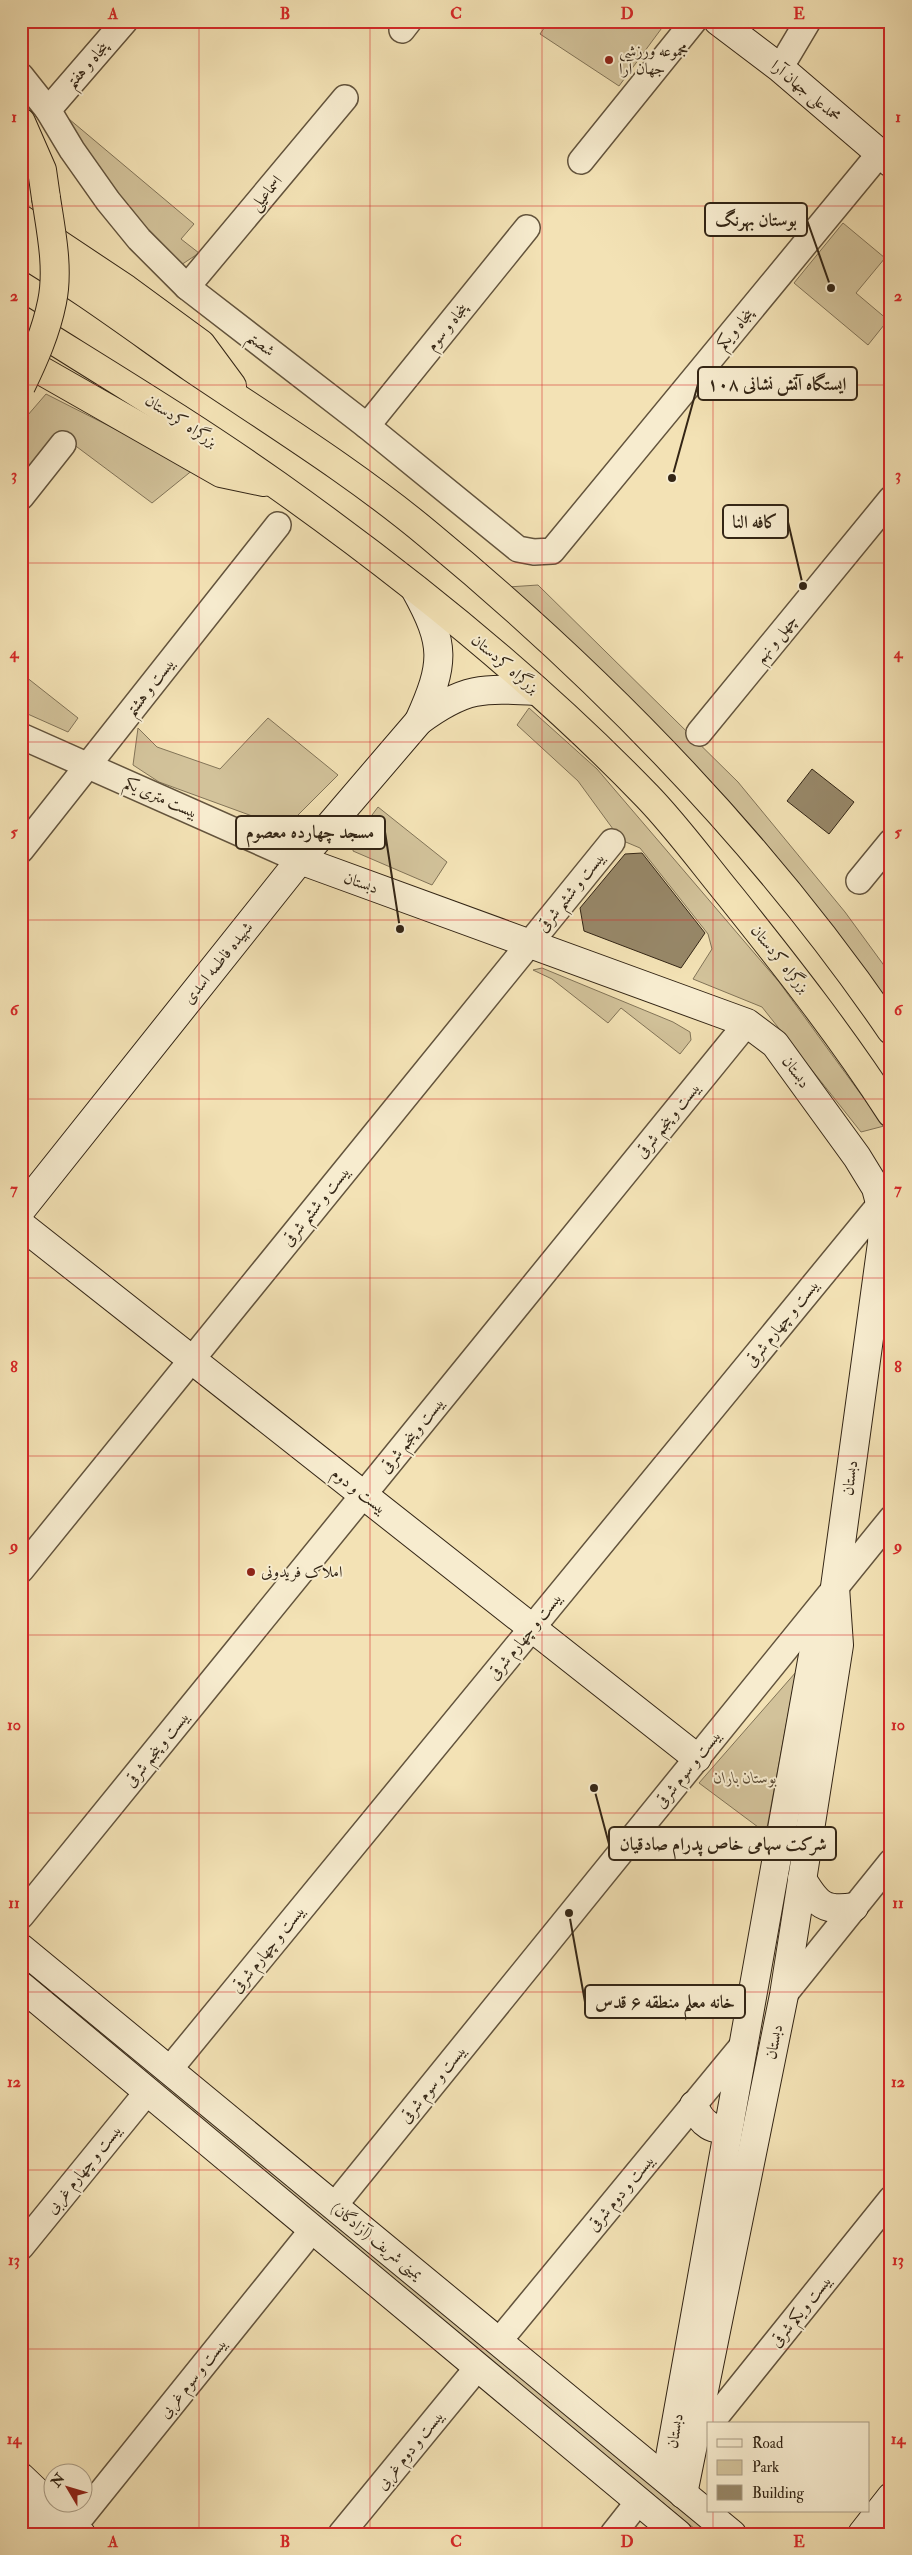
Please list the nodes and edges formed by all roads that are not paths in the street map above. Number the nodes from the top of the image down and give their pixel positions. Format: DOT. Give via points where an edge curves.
graph roads {
  1 [pos="125,21"];
  2 [pos="694,21"];
  3 [pos="718,21"];
  4 [pos="808,21"];
  5 [pos="780,68"];
  6 [pos="21,76"];
  7 [pos="345,98"];
  8 [pos="48,110"];
  9 [pos="21,122"];
  10 [pos="21,156"];
  11 [pos="885,158"];
  12 [pos="581,161"];
  13 [pos="46,198"];
  14 [pos="21,219"];
  15 [pos="527,228"];
  16 [pos="21,252"];
  17 [pos="187,287"];
  18 [pos="21,320"];
  19 [pos="21,359"];
  20 [pos="21,386"];
  21 [pos="245,404"];
  22 [pos="367,426"];
  23 [pos="63,444"];
  24 [pos="278,485"];
  25 [pos="21,497"];
  26 [pos="891,499"];
  27 [pos="278,525"];
  28 [pos="552,551"];
  29 [pos="415,588"];
  30 [pos="538,691"];
  31 [pos="419,721"];
  32 [pos="699,733"];
  33 [pos="21,736"];
  34 [pos="88,766"];
  35 [pos="612,842"];
  36 [pos="891,842"];
  37 [pos="21,850"];
  38 [pos="300,860"];
  39 [pos="859,881"];
  40 [pos="528,945"];
  41 [pos="747,1023"];
  42 [pos="891,1030"];
  43 [pos="891,1113"];
  44 [pos="881,1203"];
  45 [pos="21,1210"];
  46 [pos="21,1225"];
  47 [pos="192,1360"];
  48 [pos="364,1495"];
  49 [pos="891,1519"];
  50 [pos="21,1570"];
  51 [pos="835,1588"];
  52 [pos="532,1628"];
  53 [pos="697,1758"];
  54 [pos="891,1862"];
  55 [pos="802,1879"];
  56 [pos="854,1907"];
  57 [pos="21,1916"];
  58 [pos="21,1948"];
  59 [pos="21,1986"];
  60 [pos="784,1995"];
  61 [pos="743,2046"];
  62 [pos="169,2070"];
  63 [pos="148,2091"];
  64 [pos="694,2105"];
  65 [pos="730,2120"];
  66 [pos="891,2199"];
  67 [pos="334,2206"];
  68 [pos="313,2229"];
  69 [pos="21,2247"];
  70 [pos="499,2341"];
  71 [pos="478,2367"];
  72 [pos="697,2424"];
  73 [pos="21,2477"];
  74 [pos="675,2486"];
  75 [pos="891,2497"];
  76 [pos="639,2501"];
  77 [pos="21,2506"];
  78 [pos="68,2532"];
  79 [pos="341,2534"];
  80 [pos="613,2534"];
  81 [pos="678,2534"];
  82 [pos="732,2534"];
  83 [pos="862,2534"];
  1 -- 8 [label="street, پنجاه و هفتم"];
  2 -- 12 [label="street"];
  3 -- 5 [label="street, محمدعلی جهان آرا"];
  4 -- 5 [label="street"];
  5 -- 11 [label="street, محمدعلی جهان آرا"];
  6 -- 8 [label="street, شصتم"];
  7 -- 17 [label="street, اسماعیلی"];
  8 -- 17 [label="street, شصتم" via="108,201 138,239"];
  9 -- 13 [label="highway" via="42,170"];
  10 -- 13 [label="highway"];
  11 -- 28 [label="street, پنجاه و یکم"];
  13 -- 20 [label="highway, bridge" via="54,271 52,301 41,344"];
  14 -- 21 [label="highway" via="201,344"];
  15 -- 22 [label="street, پنجاه و سوم"];
  16 -- 21 [label="highway"];
  17 -- 22 [label="street, شصتم"];
  18 -- 24 [label="highway, بزرگراه کردستان" via="170,412"];
  19 -- 24 [label="highway" via="220,472"];
  21 -- 42 [label="highway" via="370,490 427,534 506,602 612,702 744,838 807,914"];
  22 -- 28 [label="street, شصتم" via="518,549"];
  23 -- 25 [label="street"];
  24 -- 29 [label="highway, بزرگراه کردستان"];
  26 -- 32 [label="street, چهل و نهم"];
  27 -- 34 [label="street, بیست و هشتم"];
  29 -- 30 [label="highway, بزرگراه کردستان"];
  29 -- 31 [label="street" via="434,625 439,645 436,682"];
  30 -- 31 [label="street" via="500,689 462,694"];
  30 -- 43 [label="highway, بزرگراه کردستان" via="643,793 682,837 803,986"];
  31 -- 38 [label="street, شهیده فاطمه اسدی"];
  33 -- 34 [label="street, بیست متری یکم"];
  34 -- 37 [label="street, بیست و هشتم"];
  34 -- 38 [label="street, بیست متری یکم"];
  35 -- 40 [label="street, بیست و ششم شرقی"];
  36 -- 39 [label="street"];
  38 -- 40 [label="street, دبستان"];
  38 -- 45 [label="street, شهیده فاطمه اسدی"];
  40 -- 41 [label="street, دبستان"];
  40 -- 47 [label="street, بیست و ششم شرقی"];
  41 -- 44 [label="street, دبستان" via="775,1044 857,1157 876,1188"];
  41 -- 48 [label="street, بیست و پنجم شرقی"];
  44 -- 51 [label="street, دبستان" via="882,1243"];
  44 -- 52 [label="street, بیست و چهارم شرقی"];
  46 -- 47 [label="street, بیست و دوم"];
  47 -- 48 [label="street, بیست و دوم"];
  47 -- 50 [label="street, بیست و ششم شرقی"];
  48 -- 52 [label="street, بیست و دوم"];
  48 -- 57 [label="street, بیست و پنجم شرقی"];
  49 -- 51 [label="street, بیست و سوم شرقی"];
  51 -- 53 [label="street, بیست و سوم شرقی"];
  51 -- 55 [label="street, دبستان" via="839,1645"];
  51 -- 61 [label="street, دبستان" via="815,1644"];
  52 -- 53 [label="street, بیست و دوم"];
  52 -- 62 [label="street, بیست و چهارم شرقی"];
  53 -- 67 [label="street, بیست و سوم شرقی"];
  54 -- 56 [label="street"];
  55 -- 56 [label="street" via="812,1895 828,1908"];
  55 -- 60 [label="street, دبستان"];
  56 -- 60 [label="street"];
  58 -- 62 [label="street, یمینی شریف (آزادگان)"];
  59 -- 63 [label="street, یمینی شریف (آزادگان)"];
  60 -- 61 [label="street"];
  60 -- 72 [label="street, دبستان"];
  61 -- 64 [label="street, بیست و دوم شرقی"];
  61 -- 65 [label="street, دبستان"];
  62 -- 67 [label="street, یمینی شریف (آزادگان)"];
  63 -- 68 [label="street, یمینی شریف (آزادگان)"];
  63 -- 69 [label="street, بیست و چهارم غربی"];
  64 -- 65 [label="street" via="700,2120 706,2125 719,2128"];
  64 -- 70 [label="street, بیست و دوم شرقی"];
  65 -- 72 [label="street, دبستان"];
  66 -- 72 [label="street, بیست و یکم شرقی"];
  67 -- 70 [label="street, یمینی شریف (آزادگان)"];
  68 -- 71 [label="street, یمینی شریف (آزادگان)"];
  68 -- 78 [label="street, بیست و سوم غربی"];
  70 -- 74 [label="street, یمینی شریف (آزادگان)"];
  71 -- 76 [label="street, یمینی شریف (آزادگان)"];
  71 -- 79 [label="street, بیست و دوم غربی"];
  72 -- 74 [label="street, دبستان"];
  72 -- 74 [label="street, دبستان"];
  73 -- 78 [label="street"];
  74 -- 82 [label="street, یمینی شریف (آزادگان)"];
  75 -- 83 [label="street"];
  76 -- 80 [label="street"];
  76 -- 81 [label="street, یمینی شریف (آزادگان)"];
  77 -- 78 [label="street"];
}
